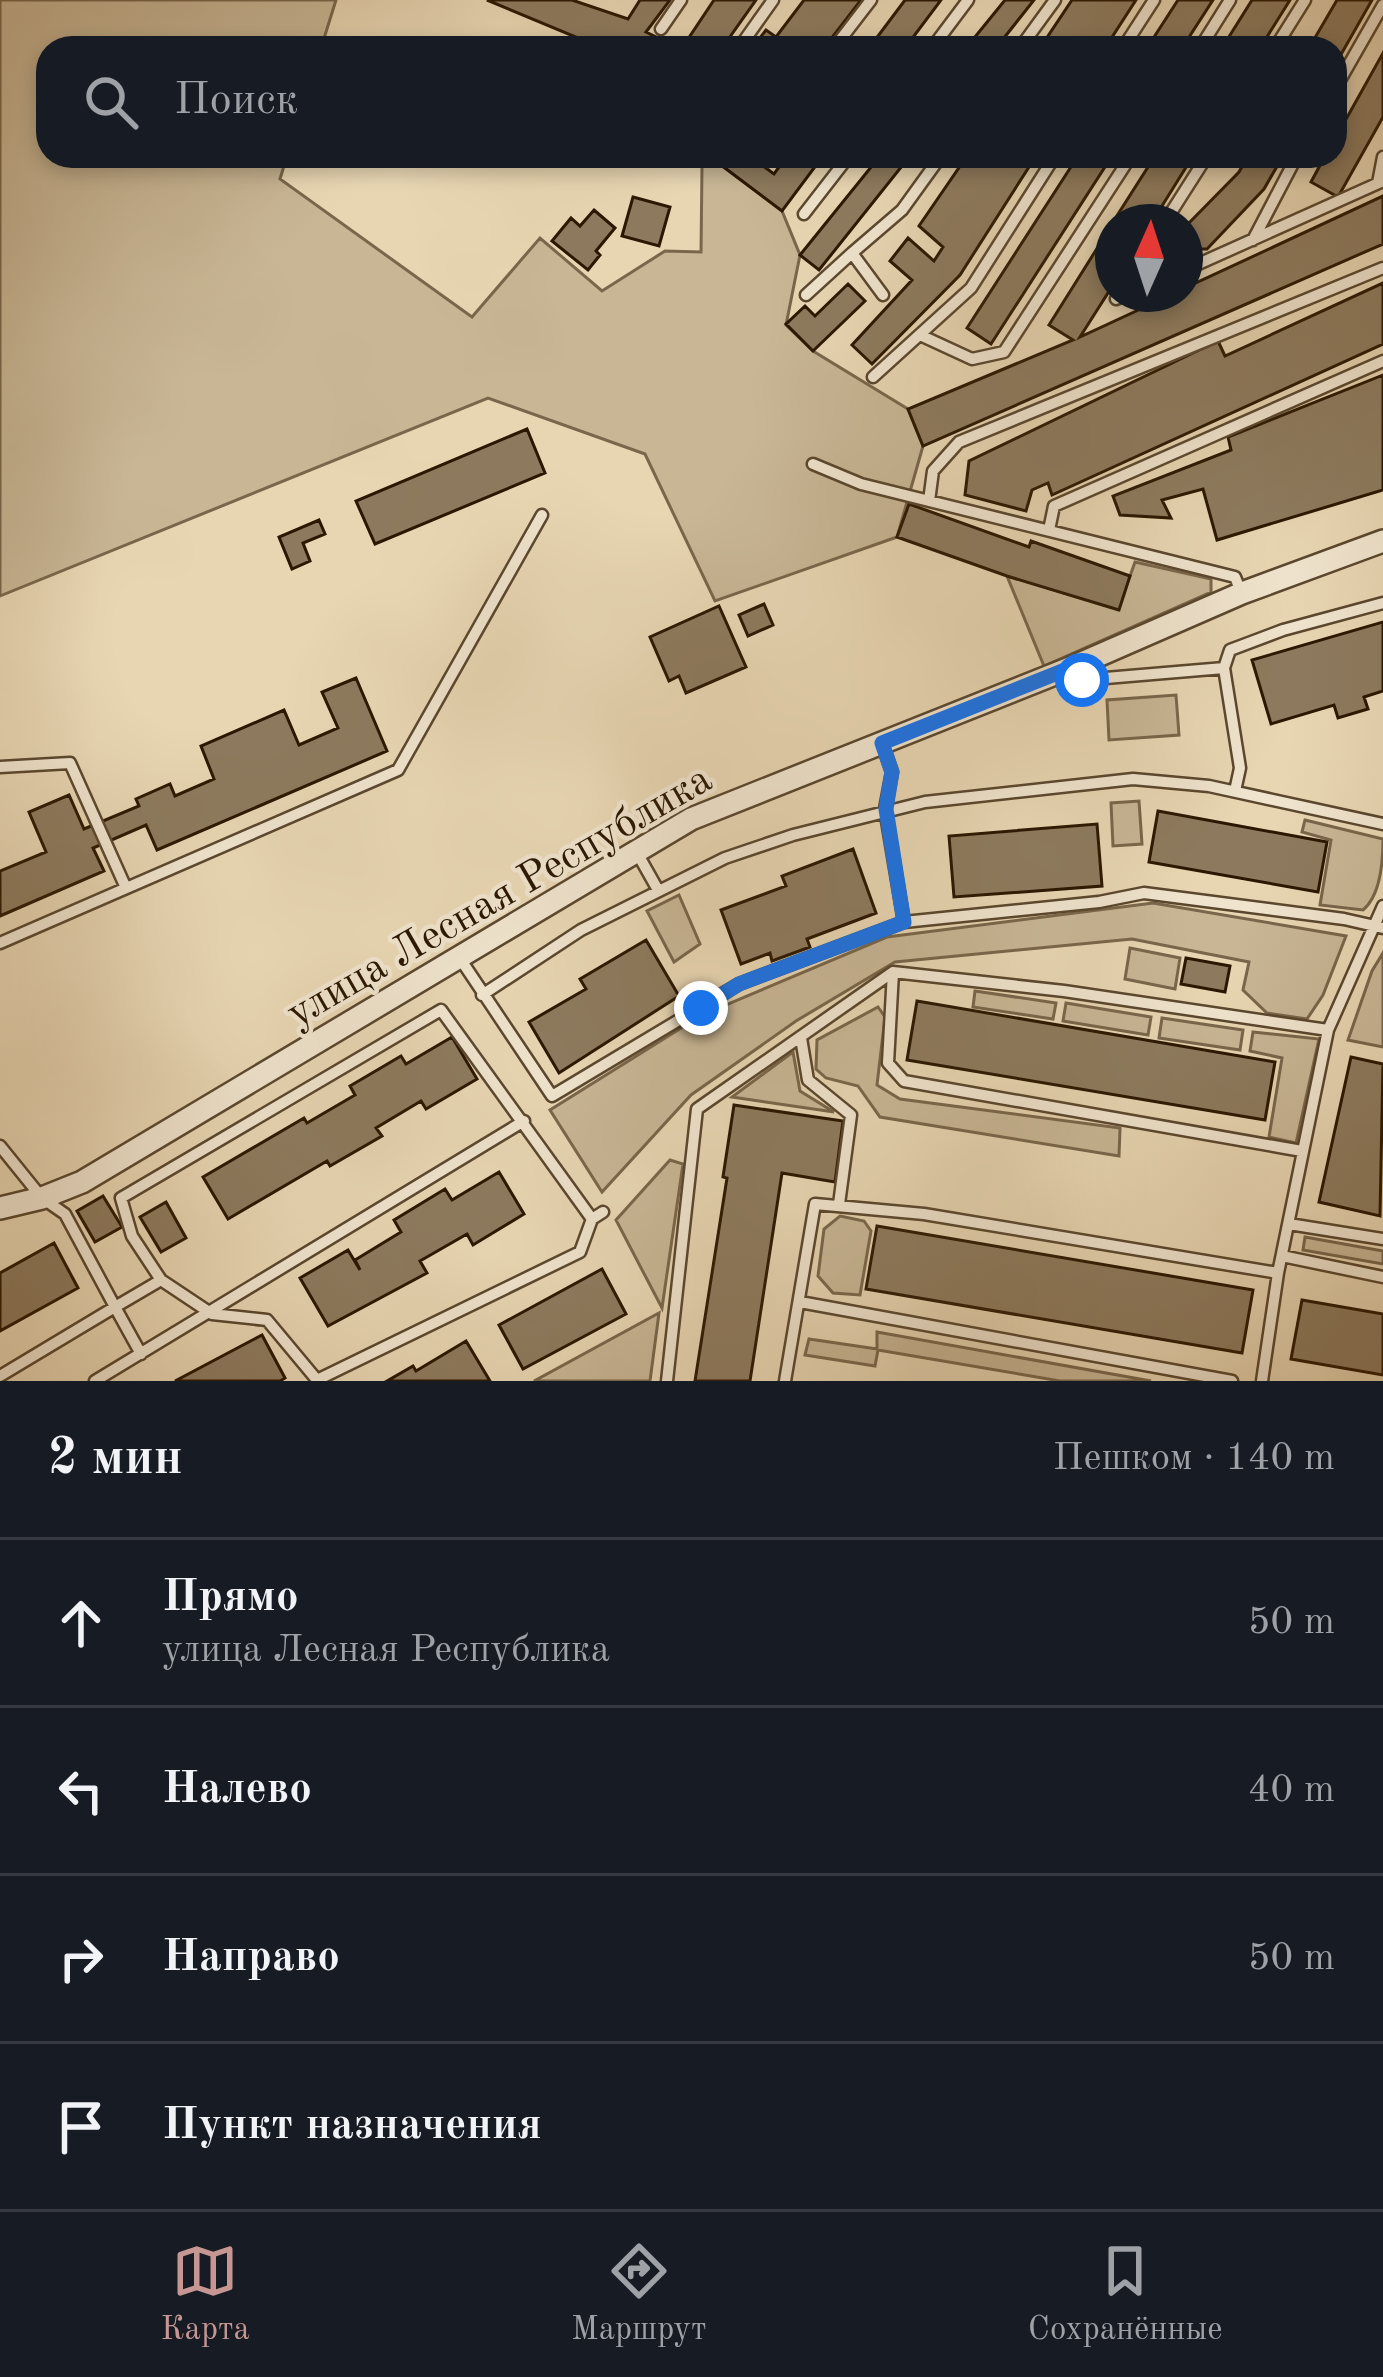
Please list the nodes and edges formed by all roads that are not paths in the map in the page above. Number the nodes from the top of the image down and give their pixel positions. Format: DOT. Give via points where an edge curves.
graph roads {
  1 [pos="682,0"];
  2 [pos="773,0"];
  3 [pos="871,0"];
  4 [pos="968,0"];
  5 [pos="1055,0"];
  6 [pos="1154,0"];
  7 [pos="1230,0"];
  8 [pos="1306,0"];
  9 [pos="1383,4"];
  10 [pos="661,29"];
  11 [pos="748,36"];
  12 [pos="843,36"];
  13 [pos="941,36"];
  14 [pos="1029,36"];
  15 [pos="1131,36"];
  16 [pos="1208,36"];
  17 [pos="1283,36"];
  18 [pos="1347,68"];
  19 [pos="1383,158"];
  20 [pos="840,168"];
  21 [pos="932,168"];
  22 [pos="1047,168"];
  23 [pos="1123,168"];
  24 [pos="1199,168"];
  25 [pos="1291,168"];
  26 [pos="1381,182"];
  27 [pos="1176,204"];
  28 [pos="804,214"];
  29 [pos="1253,240"];
  30 [pos="852,253"];
  31 [pos="1203,261"];
  32 [pos="1383,268"];
  33 [pos="806,295"];
  34 [pos="883,295"];
  35 [pos="920,335"];
  36 [pos="1383,361"];
  37 [pos="873,377"];
  38 [pos="813,464"];
  39 [pos="928,501"];
  40 [pos="542,515"];
  41 [pos="1049,530"];
  42 [pos="1383,542"];
  43 [pos="1242,593"];
  44 [pos="1383,603"];
  45 [pos="1070,668"];
  46 [pos="1224,668"];
  47 [pos="882,743"];
  48 [pos="0,766"];
  49 [pos="1234,791"];
  50 [pos="886,809"];
  51 [pos="1383,824"];
  52 [pos="636,851"];
  53 [pos="126,888"];
  54 [pos="658,890"];
  55 [pos="1383,905"];
  56 [pos="904,922"];
  57 [pos="1380,927"];
  58 [pos="0,943"];
  59 [pos="459,957"];
  60 [pos="892,972"];
  61 [pos="482,995"];
  62 [pos="1328,1030"];
  63 [pos="801,1038"];
  64 [pos="524,1120"];
  65 [pos="0,1146"];
  66 [pos="1302,1151"];
  67 [pos="0,1191"];
  68 [pos="42,1198"];
  69 [pos="839,1204"];
  70 [pos="0,1208"];
  71 [pos="1289,1224"];
  72 [pos="1383,1239"];
  73 [pos="1282,1256"];
  74 [pos="1278,1273"];
  75 [pos="1383,1276"];
  76 [pos="161,1280"];
  77 [pos="800,1302"];
  78 [pos="115,1307"];
  79 [pos="212,1314"];
  80 [pos="142,1354"];
  81 [pos="0,1376"];
  82 [pos="95,1381"];
  83 [pos="667,1381"];
  84 [pos="785,1381"];
  85 [pos="1232,1381"];
  86 [pos="1262,1381"];
  1 -- 10 [label="lane"];
  2 -- 11 [label="lane"];
  3 -- 12 [label="lane"];
  4 -- 13 [label="lane"];
  5 -- 14 [label="lane"];
  6 -- 15 [label="lane"];
  7 -- 16 [label="lane"];
  8 -- 17 [label="lane"];
  9 -- 18 [label="lane"];
  19 -- 26 [label="lane"];
  20 -- 28 [label="lane"];
  21 -- 30 [label="lane" via="902,210"];
  22 -- 35 [label="lane" via="971,288"];
  23 -- 35 [label="lane" via="1004,352 972,359"];
  24 -- 27 [label="lane"];
  25 -- 29 [label="lane"];
  26 -- 29 [label="lane"];
  29 -- 31 [label="lane"];
  30 -- 33 [label="lane"];
  30 -- 34 [label="lane"];
  32 -- 39 [label="lane" via="959,442 933,471"];
  35 -- 37 [label="lane"];
  36 -- 41 [label="lane" via="1054,506"];
  38 -- 39 [label="lane"];
  39 -- 41 [label="lane"];
  40 -- 53 [label="lane" via="398,770"];
  41 -- 43 [label="lane" via="1234,577"];
  42 -- 43 [label="street, улица Лесная Республика"];
  43 -- 45 [label="street, улица Лесная Республика"];
  44 -- 46 [label="lane" via="1230,650"];
  45 -- 46 [label="lane" via="1082,680"];
  45 -- 47 [label="street, улица Лесная Республика"];
  46 -- 49 [label="lane" via="1240,768"];
  47 -- 50 [label="lane" via="892,772"];
  47 -- 52 [label="street, улица Лесная Республика" via="691,819"];
  48 -- 53 [label="lane" via="70,763"];
  49 -- 50 [label="lane" via="1133,779"];
  49 -- 51 [label="lane"];
  50 -- 54 [label="lane" via="725,858"];
  50 -- 56 [label="lane"];
  52 -- 54 [label="lane"];
  52 -- 59 [label="street, улица Лесная Республика"];
  53 -- 58 [label="lane"];
  54 -- 61 [label="lane"];
  55 -- 57 [label="lane"];
  56 -- 57 [label="lane" via="1144,893"];
  56 -- 61 [label="lane" via="739,984 552,1096"];
  57 -- 62 [label="lane"];
  59 -- 61 [label="lane"];
  59 -- 68 [label="street, улица Лесная Республика" via="82,1182"];
  60 -- 62 [label="lane"];
  60 -- 63 [label="lane"];
  60 -- 66 [label="lane" via="888,1063 904,1081"];
  62 -- 66 [label="lane"];
  63 -- 69 [label="lane" via="808,1079 851,1115"];
  63 -- 83 [label="lane" via="697,1109"];
  64 -- 76 [label="lane" via="441,1010 121,1198 132,1236"];
  64 -- 79 [label="lane"];
  64 -- 79 [label="lane" via="598,1215 580,1252 316,1381 267,1320"];
  65 -- 68 [label="lane"];
  66 -- 71 [label="lane"];
  67 -- 68 [label="street"];
  68 -- 70 [label="street, улица Лесная Республика"];
  68 -- 78 [label="lane" via="64,1214"];
  69 -- 74 [label="lane"];
  69 -- 77 [label="lane" via="815,1204"];
  71 -- 72 [label="lane"];
  71 -- 73 [label="lane"];
  73 -- 74 [label="lane"];
  73 -- 75 [label="lane"];
  74 -- 86 [label="lane"];
  76 -- 78 [label="lane"];
  76 -- 79 [label="lane"];
  77 -- 84 [label="lane"];
  77 -- 85 [label="lane"];
  78 -- 80 [label="lane"];
  78 -- 81 [label="lane"];
  79 -- 80 [label="lane"];
  80 -- 82 [label="lane"];
}
